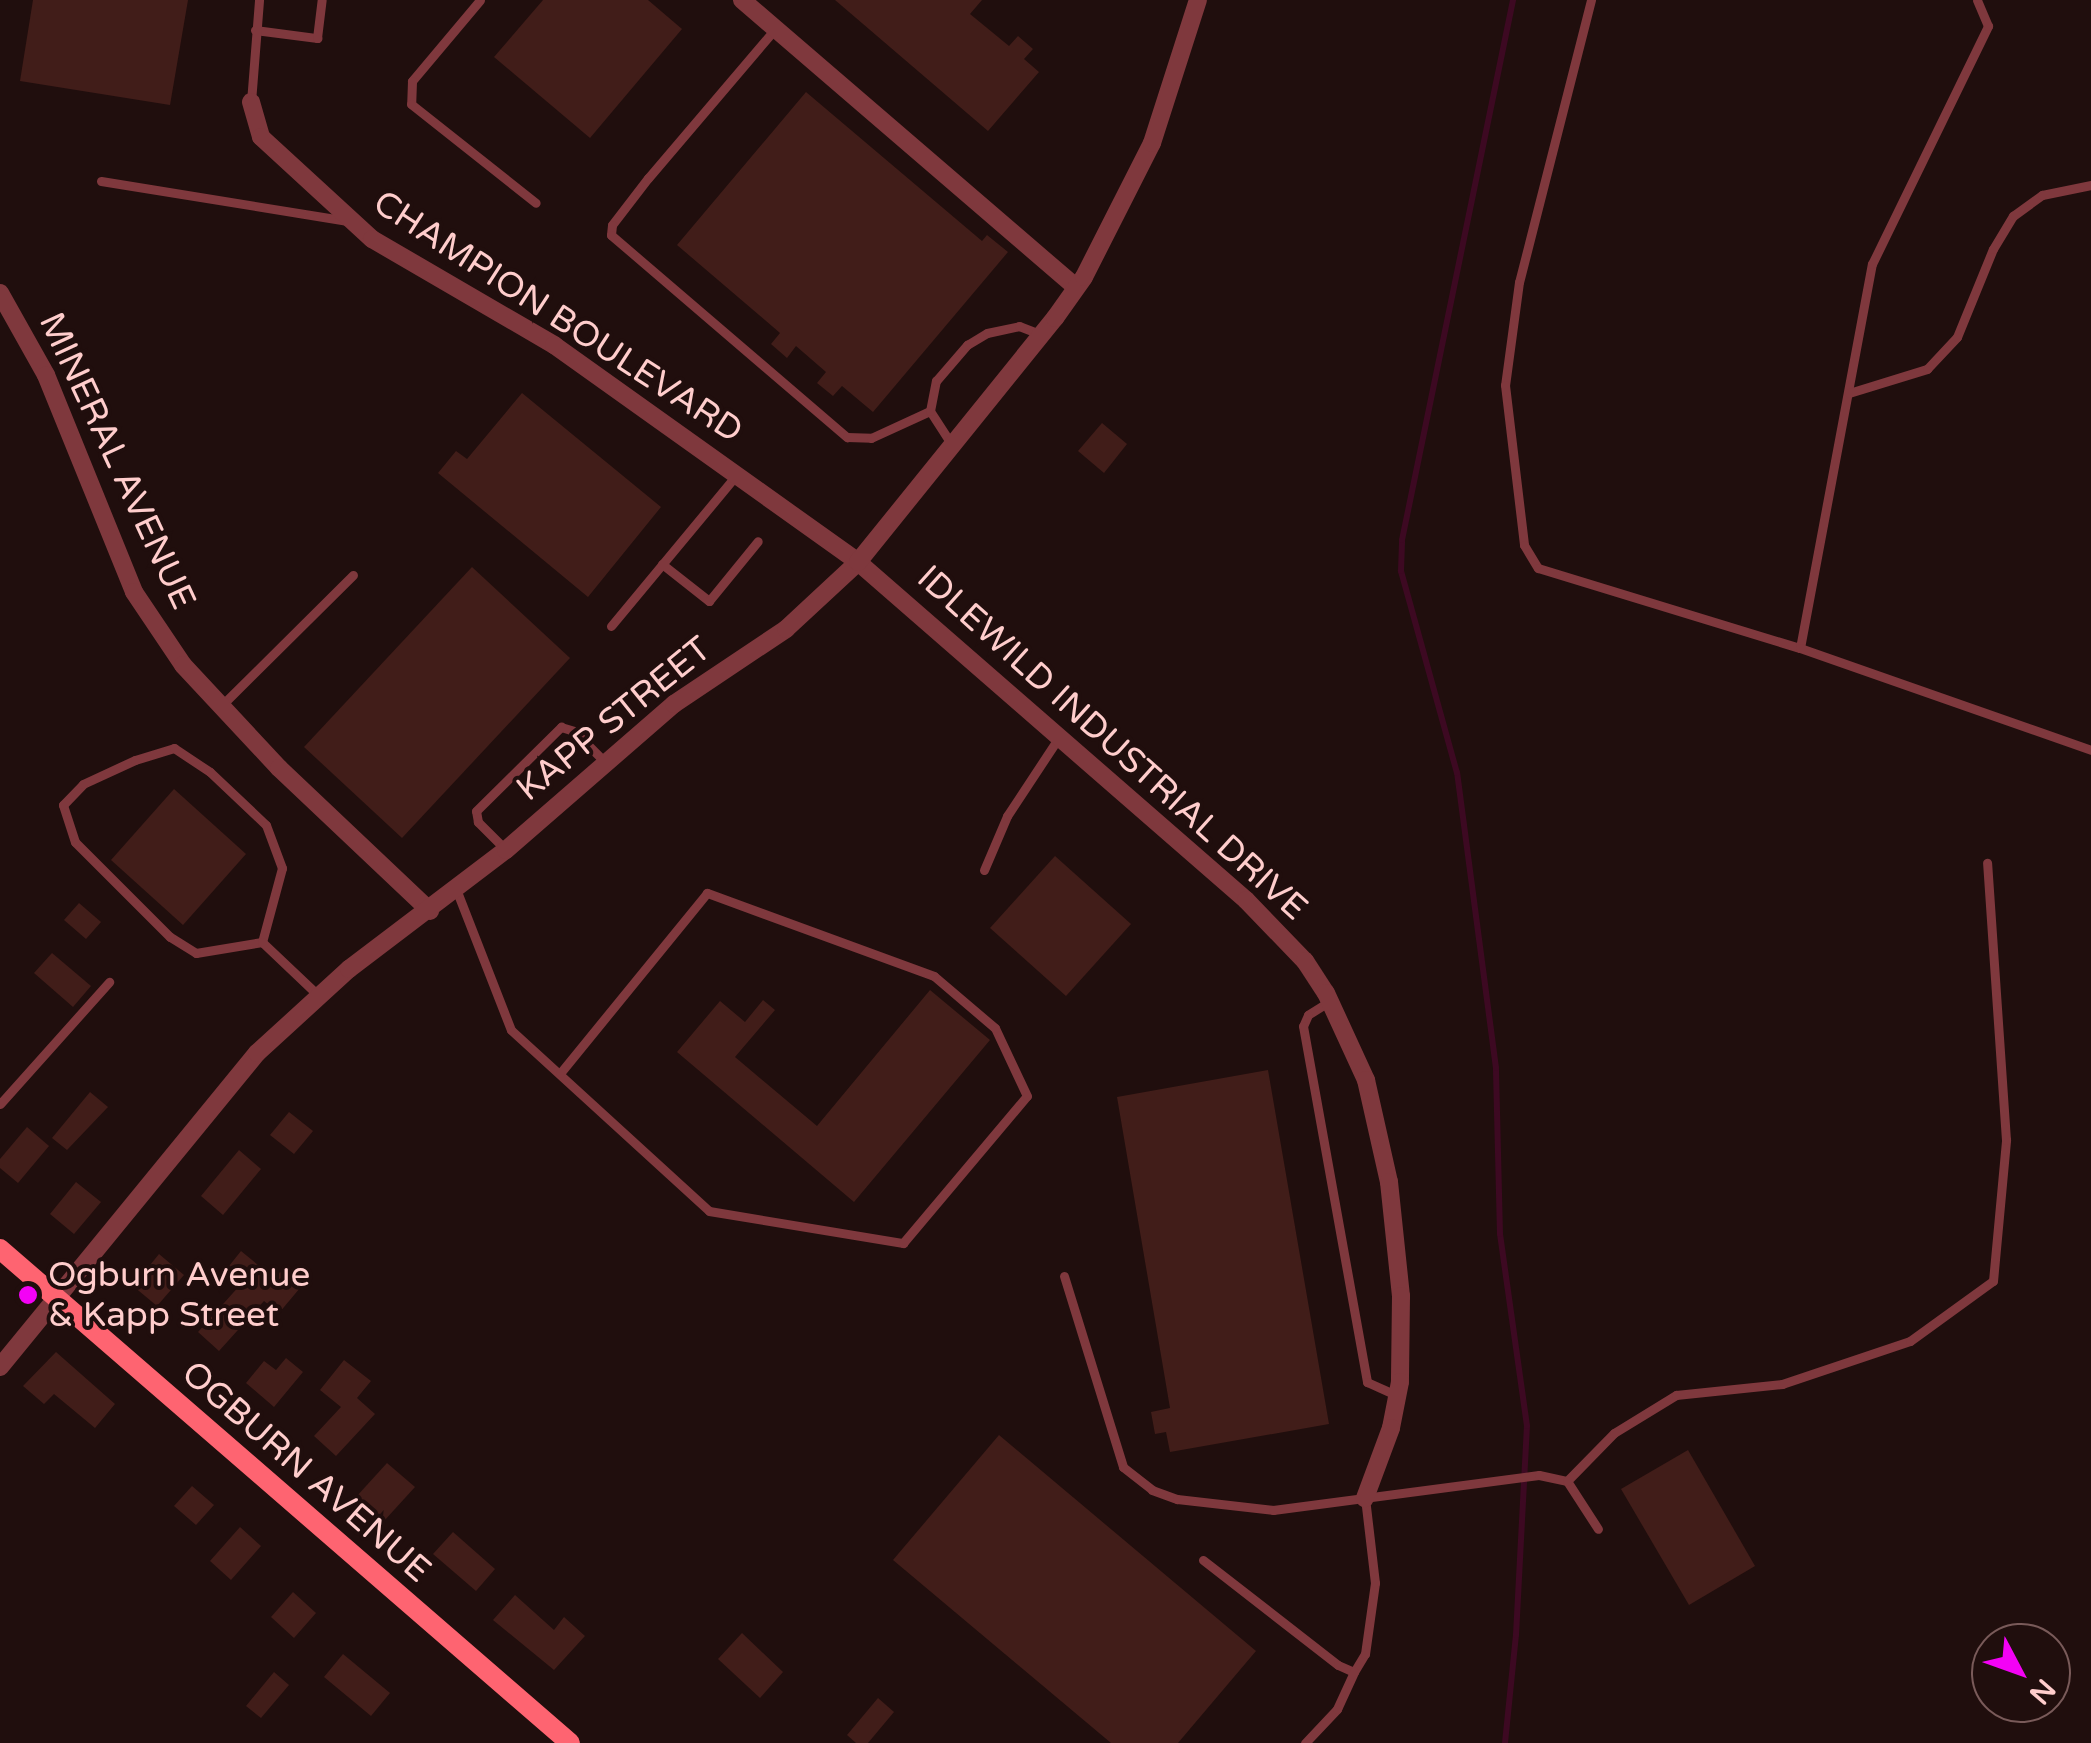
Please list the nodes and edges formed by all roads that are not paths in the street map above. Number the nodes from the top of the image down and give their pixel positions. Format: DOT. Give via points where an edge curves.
graph roads {
  1 [pos="260,0"];
  2 [pos="322,0"];
  3 [pos="480,0"];
  4 [pos="742,0"];
  5 [pos="1198,0"];
  6 [pos="1591,0"];
  7 [pos="1977,0"];
  8 [pos="775,28"];
  9 [pos="255,30"];
  10 [pos="251,102"];
  11 [pos="101,181"];
  12 [pos="2091,186"];
  13 [pos="536,202"];
  14 [pos="351,222"];
  15 [pos="1076,287"];
  16 [pos="0,293"];
  17 [pos="1042,335"];
  18 [pos="1849,393"];
  19 [pos="930,411"];
  20 [pos="952,446"];
  21 [pos="736,474"];
  22 [pos="758,541"];
  23 [pos="858,562"];
  24 [pos="662,564"];
  25 [pos="353,575"];
  26 [pos="611,626"];
  27 [pos="1800,648"];
  28 [pos="221,706"];
  29 [pos="1059,737"];
  30 [pos="2091,750"];
  31 [pos="606,762"];
  32 [pos="506,850"];
  33 [pos="1987,863"];
  34 [pos="984,870"];
  35 [pos="456,889"];
  36 [pos="430,911"];
  37 [pos="262,942"];
  38 [pos="109,982"];
  39 [pos="319,996"];
  40 [pos="1330,1001"];
  41 [pos="560,1074"];
  42 [pos="0,1104"];
  43 [pos="0,1249"];
  44 [pos="1064,1276"];
  45 [pos="57,1299"];
  46 [pos="0,1366"];
  47 [pos="1397,1396"];
  48 [pos="1566,1481"];
  49 [pos="1365,1498"];
  50 [pos="1598,1529"];
  51 [pos="1203,1560"];
  52 [pos="1354,1672"];
  53 [pos="570,1743"];
  54 [pos="1306,1743"];
  1 -- 9 [label="lane"];
  2 -- 9 [label="lane" via="317,38"];
  3 -- 13 [label="lane" via="412,81 411,104"];
  4 -- 8 [label="street"];
  5 -- 15 [label="street, KAPP STREET" via="1152,143"];
  6 -- 27 [label="lane" via="1519,282 1505,385 1524,545 1538,568"];
  7 -- 18 [label="lane" via="1988,26 1872,264"];
  8 -- 15 [label="street"];
  8 -- 19 [label="lane" via="648,178 610,235 847,437 871,438"];
  9 -- 10 [label="lane"];
  10 -- 14 [label="street, CHAMPION BOULEVARD" via="261,138"];
  11 -- 14 [label="lane"];
  12 -- 18 [label="lane" via="2042,195 2013,216 1957,336 1927,369"];
  14 -- 21 [label="street, CHAMPION BOULEVARD" via="432,278 554,345"];
  15 -- 17 [label="street, KAPP STREET"];
  16 -- 28 [label="street, MINERAL AVENUE" via="46,374 134,592 183,665"];
  17 -- 19 [label="lane" via="1019,326 967,345 936,381"];
  17 -- 20 [label="street, KAPP STREET"];
  18 -- 27 [label="lane"];
  19 -- 20 [label="lane"];
  20 -- 23 [label="street, KAPP STREET"];
  21 -- 23 [label="street, CHAMPION BOULEVARD"];
  21 -- 24 [label="lane"];
  22 -- 24 [label="lane" via="709,601"];
  23 -- 29 [label="street, IDLEWILD INDUSTRIAL DRIVE"];
  23 -- 31 [label="street, KAPP STREET" via="786,629 674,704"];
  24 -- 26 [label="lane"];
  25 -- 28 [label="lane"];
  27 -- 30 [label="lane"];
  28 -- 36 [label="street, MINERAL AVENUE"];
  29 -- 34 [label="lane" via="1007,816"];
  29 -- 40 [label="street, IDLEWILD INDUSTRIAL DRIVE" via="1281,933"];
  31 -- 32 [label="street, KAPP STREET"];
  31 -- 32 [label="lane" via="562,726 476,810 478,822"];
  32 -- 35 [label="street, KAPP STREET"];
  33 -- 48 [label="lane" via="2006,1140 1993,1281 1910,1341 1782,1384 1676,1395 1614,1433"];
  35 -- 36 [label="street, KAPP STREET"];
  35 -- 41 [label="lane" via="511,1030"];
  36 -- 39 [label="street, KAPP STREET"];
  37 -- 37 [label="lane" via="282,868 266,825 210,772 174,748 84,784 63,804 75,842 170,937 196,953"];
  37 -- 39 [label="lane"];
  38 -- 42 [label="lane"];
  39 -- 45 [label="street, KAPP STREET" via="257,1053"];
  40 -- 47 [label="street, IDLEWILD INDUSTRIAL DRIVE" via="1366,1080 1389,1182 1401,1296"];
  40 -- 47 [label="lane" via="1303,1026 1367,1382"];
  41 -- 41 [label="lane" via="709,1211 902,1243 1028,1096 995,1028 934,976 708,892"];
  43 -- 45 [label="street, OGBURN AVENUE"];
  44 -- 49 [label="lane" via="1123,1467 1152,1490 1273,1510"];
  45 -- 46 [label="street, KAPP STREET"];
  45 -- 53 [label="street, OGBURN AVENUE"];
  47 -- 49 [label="street, IDLEWILD INDUSTRIAL DRIVE"];
  48 -- 49 [label="lane" via="1539,1475"];
  48 -- 50 [label="lane"];
  49 -- 52 [label="lane" via="1376,1583 1365,1654"];
  51 -- 52 [label="lane"];
  52 -- 54 [label="lane" via="1337,1709"];
}
